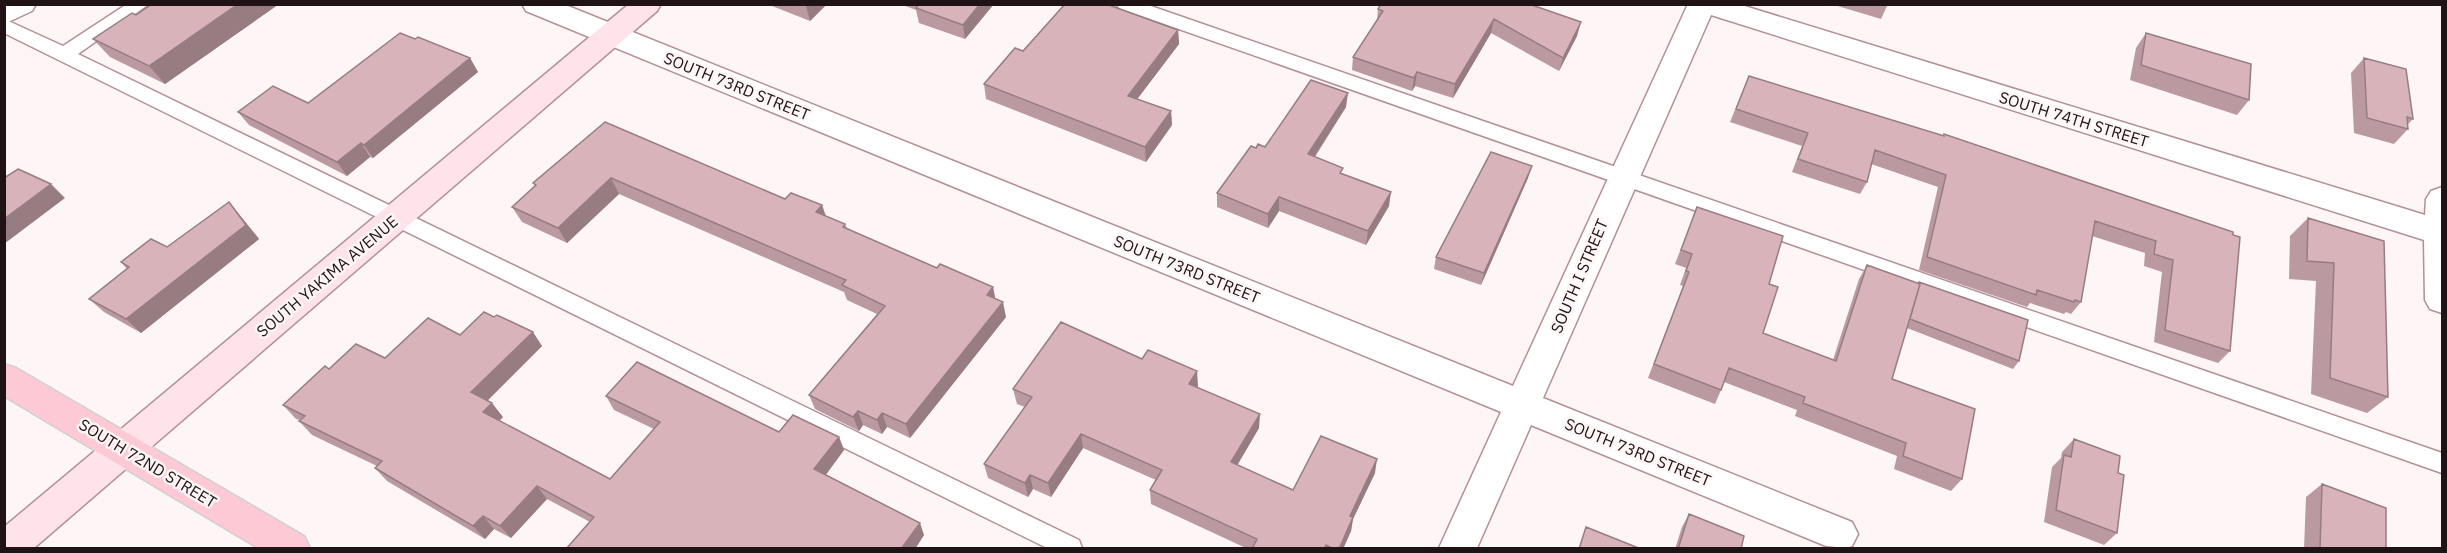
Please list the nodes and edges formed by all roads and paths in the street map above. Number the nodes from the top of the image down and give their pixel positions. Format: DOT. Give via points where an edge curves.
graph roads {
  1 [pos="22,4"];
  2 [pos="140,4"];
  3 [pos="536,4"];
  4 [pos="647,4"];
  5 [pos="1125,4"];
  6 [pos="1704,4"];
  7 [pos="4,15"];
  8 [pos="4,25"];
  9 [pos="610,35"];
  10 [pos="65,54"];
  11 [pos="1622,177"];
  12 [pos="2442,200"];
  13 [pos="396,217"];
  14 [pos="2441,233"];
  15 [pos="2442,300"];
  16 [pos="4,378"];
  17 [pos="1524,406"];
  18 [pos="124,449"];
  19 [pos="2442,463"];
  20 [pos="1839,534"];
  21 [pos="7,549"];
  22 [pos="291,549"];
  23 [pos="1070,549"];
  24 [pos="1458,549"];
  1 -- 7 [label="street"];
  2 -- 10 [label="lane"];
  3 -- 9 [label="street, SOUTH 73RD STREET"];
  4 -- 9 [label="main road, SOUTH YAKIMA AVENUE"];
  5 -- 11 [label="lane"];
  6 -- 11 [label="street, SOUTH I STREET"];
  6 -- 14 [label="street, SOUTH 74TH STREET"];
  8 -- 10 [label="lane"];
  9 -- 13 [label="main road, SOUTH YAKIMA AVENUE"];
  9 -- 17 [label="street, SOUTH 73RD STREET"];
  10 -- 13 [label="lane"];
  11 -- 17 [label="street, SOUTH I STREET"];
  11 -- 19 [label="lane"];
  12 -- 14 [label="street"];
  13 -- 18 [label="main road, SOUTH YAKIMA AVENUE"];
  13 -- 23 [label="lane"];
  14 -- 15 [label="street"];
  16 -- 18 [label="main road, SOUTH 72ND STREET"];
  17 -- 20 [label="street, SOUTH 73RD STREET"];
  17 -- 24 [label="street, SOUTH I STREET"];
  18 -- 21 [label="main road, SOUTH YAKIMA AVENUE"];
  18 -- 22 [label="main road, SOUTH 72ND STREET"];
}
